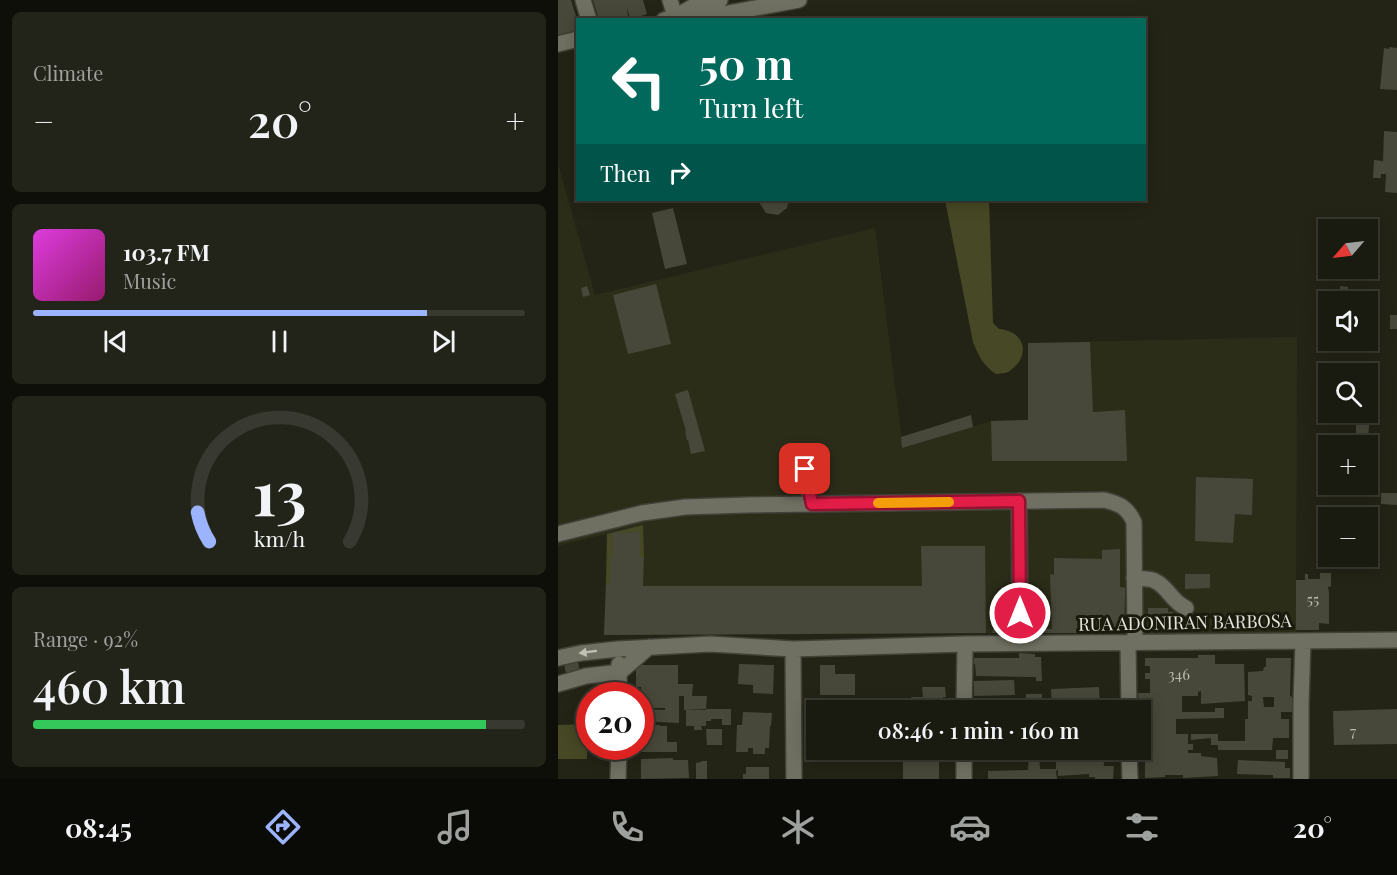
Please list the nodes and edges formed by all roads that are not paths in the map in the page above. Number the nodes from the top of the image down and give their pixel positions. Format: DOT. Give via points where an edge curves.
graph roads {
  1 [pos="583,0"];
  2 [pos="670,0"];
  3 [pos="720,0"];
  4 [pos="799,0"];
  5 [pos="760,3"];
  6 [pos="588,18"];
  7 [pos="669,18"];
  8 [pos="700,18"];
  9 [pos="576,40"];
  10 [pos="558,44"];
  11 [pos="805,469"];
  12 [pos="1019,501"];
  13 [pos="812,504"];
  14 [pos="558,534"];
  15 [pos="1134,578"];
  16 [pos="1186,608"];
  17 [pos="1020,613"];
  18 [pos="1397,640"];
  19 [pos="1303,641"];
  20 [pos="1131,643"];
  21 [pos="965,644"];
  22 [pos="649,647"];
  23 [pos="618,649"];
  24 [pos="793,649"];
  25 [pos="558,658"];
  26 [pos="620,672"];
  27 [pos="620,682"];
  28 [pos="558,684"];
  29 [pos="964,700"];
  30 [pos="1129,700"];
  31 [pos="619,760"];
  32 [pos="964,760"];
  33 [pos="1129,760"];
  34 [pos="618,779"];
  35 [pos="794,779"];
  36 [pos="964,779"];
  37 [pos="1130,779"];
  38 [pos="1301,779"];
  1 -- 6 [label="street"];
  2 -- 7 [label="street"];
  3 -- 7 [label="street"];
  4 -- 5 [label="street"];
  5 -- 8 [label="street"];
  9 -- 10 [label="street"];
  11 -- 13 [label="street"];
  12 -- 13 [label="street"];
  12 -- 15 [label="street" via="1104,500 1124,507 1134,522"];
  12 -- 17 [label="street"];
  13 -- 14 [label="street" via="685,507 642,513"];
  15 -- 16 [label="street" via="1153,580"];
  15 -- 20 [label="street"];
  18 -- 19 [label="street, RUA ADONIRAN BARBOSA"];
  19 -- 20 [label="street, RUA ADONIRAN BARBOSA"];
  19 -- 38 [label="street"];
  20 -- 21 [label="street, RUA ADONIRAN BARBOSA"];
  20 -- 30 [label="street"];
  21 -- 24 [label="street, RUA ADONIRAN BARBOSA"];
  21 -- 29 [label="street"];
  22 -- 23 [label="street, RUA ADONIRAN BARBOSA"];
  22 -- 24 [label="street, RUA ADONIRAN BARBOSA" via="710,644"];
  22 -- 26 [label="street"];
  23 -- 25 [label="street, RUA ADONIRAN BARBOSA, one-way"];
  23 -- 26 [label="street"];
  24 -- 35 [label="street"];
  26 -- 27 [label="street"];
  26 -- 28 [label="street"];
  31 -- 34 [label="street"];
  32 -- 36 [label="street"];
  33 -- 37 [label="street"];
}
